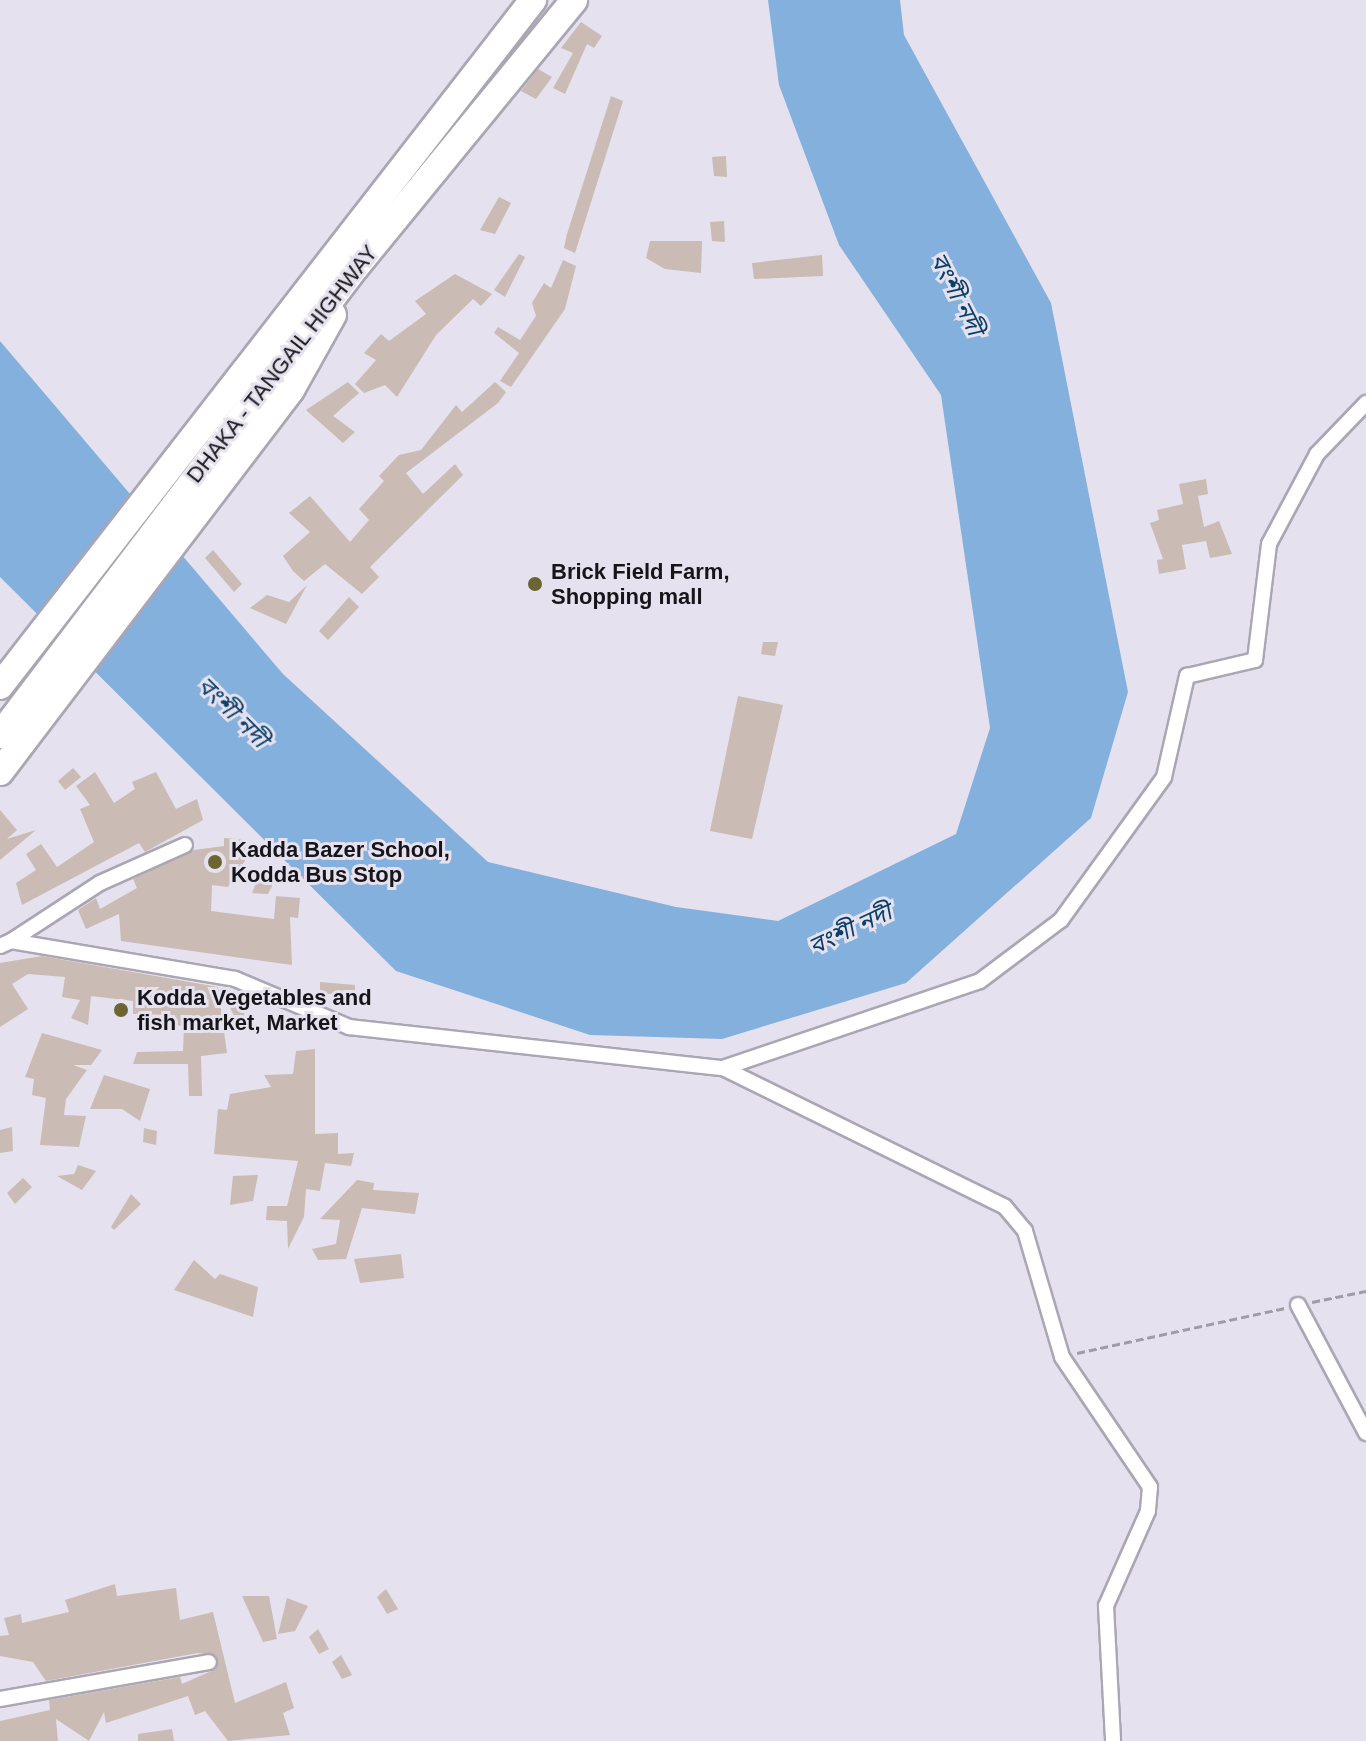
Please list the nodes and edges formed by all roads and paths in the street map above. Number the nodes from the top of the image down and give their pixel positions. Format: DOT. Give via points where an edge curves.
graph roads {
  1 [pos="533,0"];
  2 [pos="574,0"];
  3 [pos="355,268"];
  4 [pos="1366,403"];
  5 [pos="0,686"];
  6 [pos="32,711"];
  7 [pos="0,735"];
  8 [pos="0,772"];
  9 [pos="185,845"];
  10 [pos="5,944"];
  11 [pos="723,1068"];
  12 [pos="1366,1291"];
  13 [pos="1298,1305"];
  14 [pos="1062,1357"];
  15 [pos="1366,1433"];
  16 [pos="209,1662"];
  17 [pos="0,1699"];
  18 [pos="1113,1741"];
  1 -- 5 [label="highway, DHAKA - TANGAIL HIGHWAY"];
  2 -- 3 [label="highway, DHAKA - TANGAIL HIGHWAY"];
  3 -- 6 [label="highway, DHAKA - TANGAIL HIGHWAY" via="215,450"];
  3 -- 6 [label="highway" via="318,346 233,470"];
  4 -- 11 [label="street" via="1317,454 1269,544 1255,660 1187,676 1164,777 1061,920 980,981"];
  6 -- 7 [label="highway, DHAKA - TANGAIL HIGHWAY"];
  6 -- 8 [label="highway"];
  9 -- 10 [label="street" via="100,883"];
  10 -- 11 [label="street" via="235,979 349,1027"];
  11 -- 14 [label="street" via="1005,1207 1025,1231"];
  12 -- 13 [label="path"];
  13 -- 14 [label="path"];
  13 -- 15 [label="street"];
  14 -- 18 [label="street" via="1150,1487 1148,1511 1106,1606"];
  16 -- 17 [label="street"];
}
